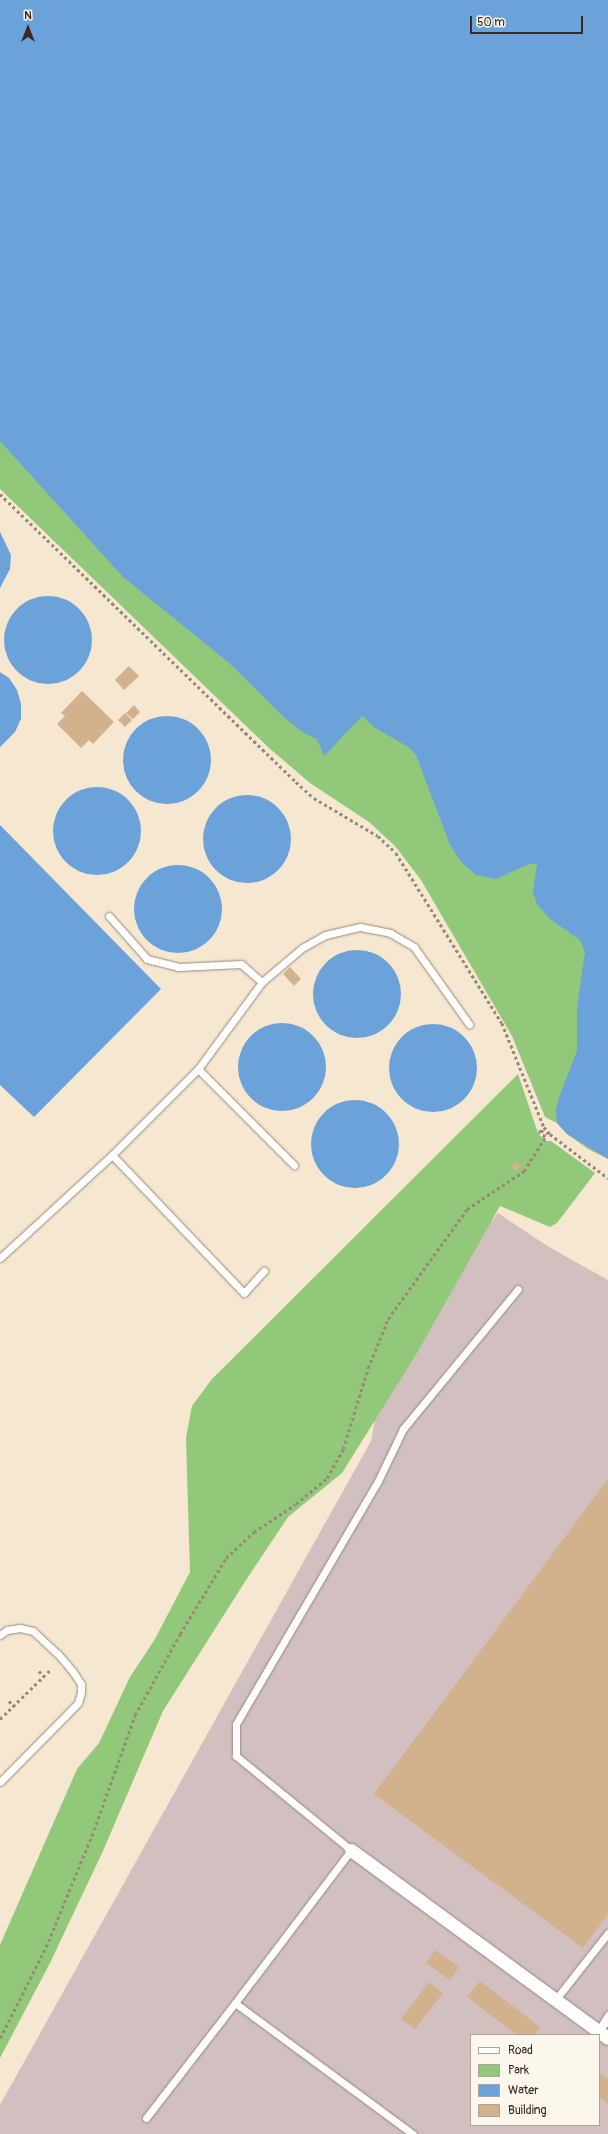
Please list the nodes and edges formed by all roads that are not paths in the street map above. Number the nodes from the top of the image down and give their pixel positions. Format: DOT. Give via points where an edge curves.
graph roads {
  1 [pos="109,916"];
  2 [pos="262,982"];
  3 [pos="469,1024"];
  4 [pos="198,1069"];
  5 [pos="112,1155"];
  6 [pos="294,1165"];
  7 [pos="0,1258"];
  8 [pos="264,1271"];
  9 [pos="518,1289"];
  10 [pos="0,1635"];
  11 [pos="0,1782"];
  12 [pos="351,1850"];
  13 [pos="608,1933"];
  14 [pos="556,1999"];
  15 [pos="235,2003"];
  16 [pos="608,2015"];
  17 [pos="608,2020"];
  18 [pos="603,2034"];
  19 [pos="146,2118"];
  20 [pos="413,2134"];
  1 -- 2 [label="lane" via="147,959 178,967 241,964"];
  2 -- 3 [label="lane" via="302,948 325,935 360,927 390,933 414,947"];
  2 -- 4 [label="lane"];
  4 -- 5 [label="lane"];
  4 -- 6 [label="lane"];
  5 -- 7 [label="lane"];
  5 -- 8 [label="lane" via="244,1293"];
  9 -- 12 [label="lane" via="403,1429 378,1481 236,1724 236,1756"];
  10 -- 11 [label="lane" via="7,1630 20,1628 33,1631 68,1666 81,1684 78,1703"];
  12 -- 14 [label="street"];
  12 -- 15 [label="lane"];
  13 -- 14 [label="lane"];
  14 -- 18 [label="street"];
  15 -- 19 [label="lane"];
  15 -- 20 [label="lane"];
  16 -- 18 [label="lane"];
  17 -- 18 [label="lane"];
}
